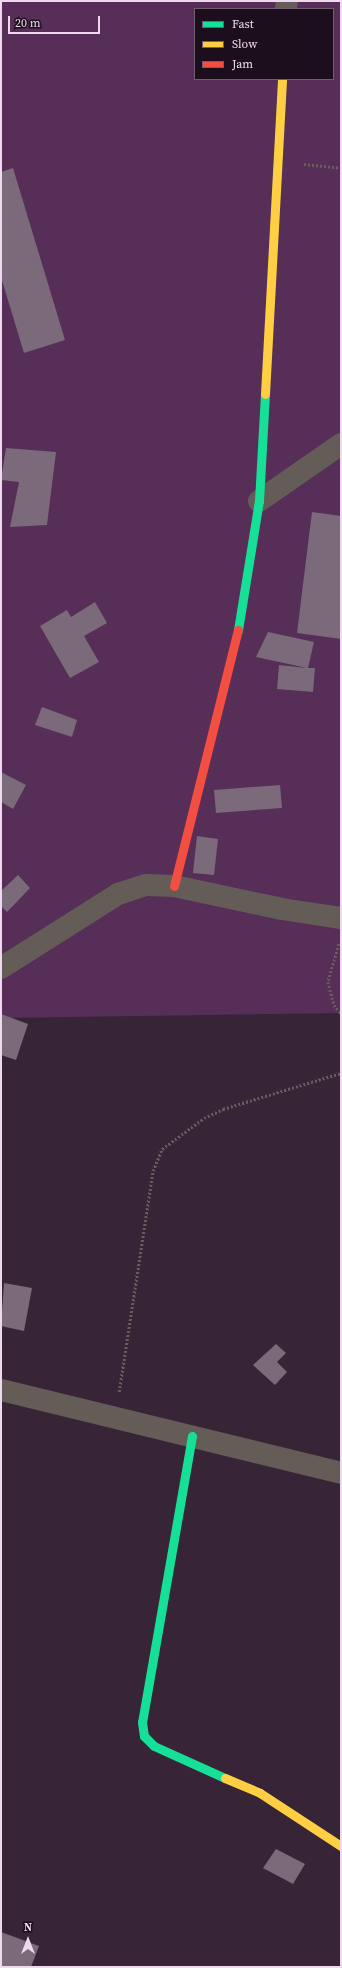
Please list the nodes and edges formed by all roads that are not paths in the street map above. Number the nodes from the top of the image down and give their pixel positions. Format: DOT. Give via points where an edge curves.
graph roads {
  1 [pos="282,80"];
  2 [pos="341,444"];
  3 [pos="259,501"];
  4 [pos="174,886"];
  5 [pos="341,918"];
  6 [pos="1,968"];
  7 [pos="1,1390"];
  8 [pos="192,1436"];
  9 [pos="341,1473"];
  10 [pos="341,1846"];
  1 -- 3 [label="street"];
  2 -- 3 [label="street"];
  3 -- 4 [label="street" via="239,625"];
  4 -- 5 [label="street" via="282,909"];
  4 -- 6 [label="street" via="146,885 118,894"];
  7 -- 8 [label="street"];
  8 -- 9 [label="street" via="278,1460"];
  8 -- 10 [label="street" via="142,1722 144,1736 154,1746 260,1793"];
}
